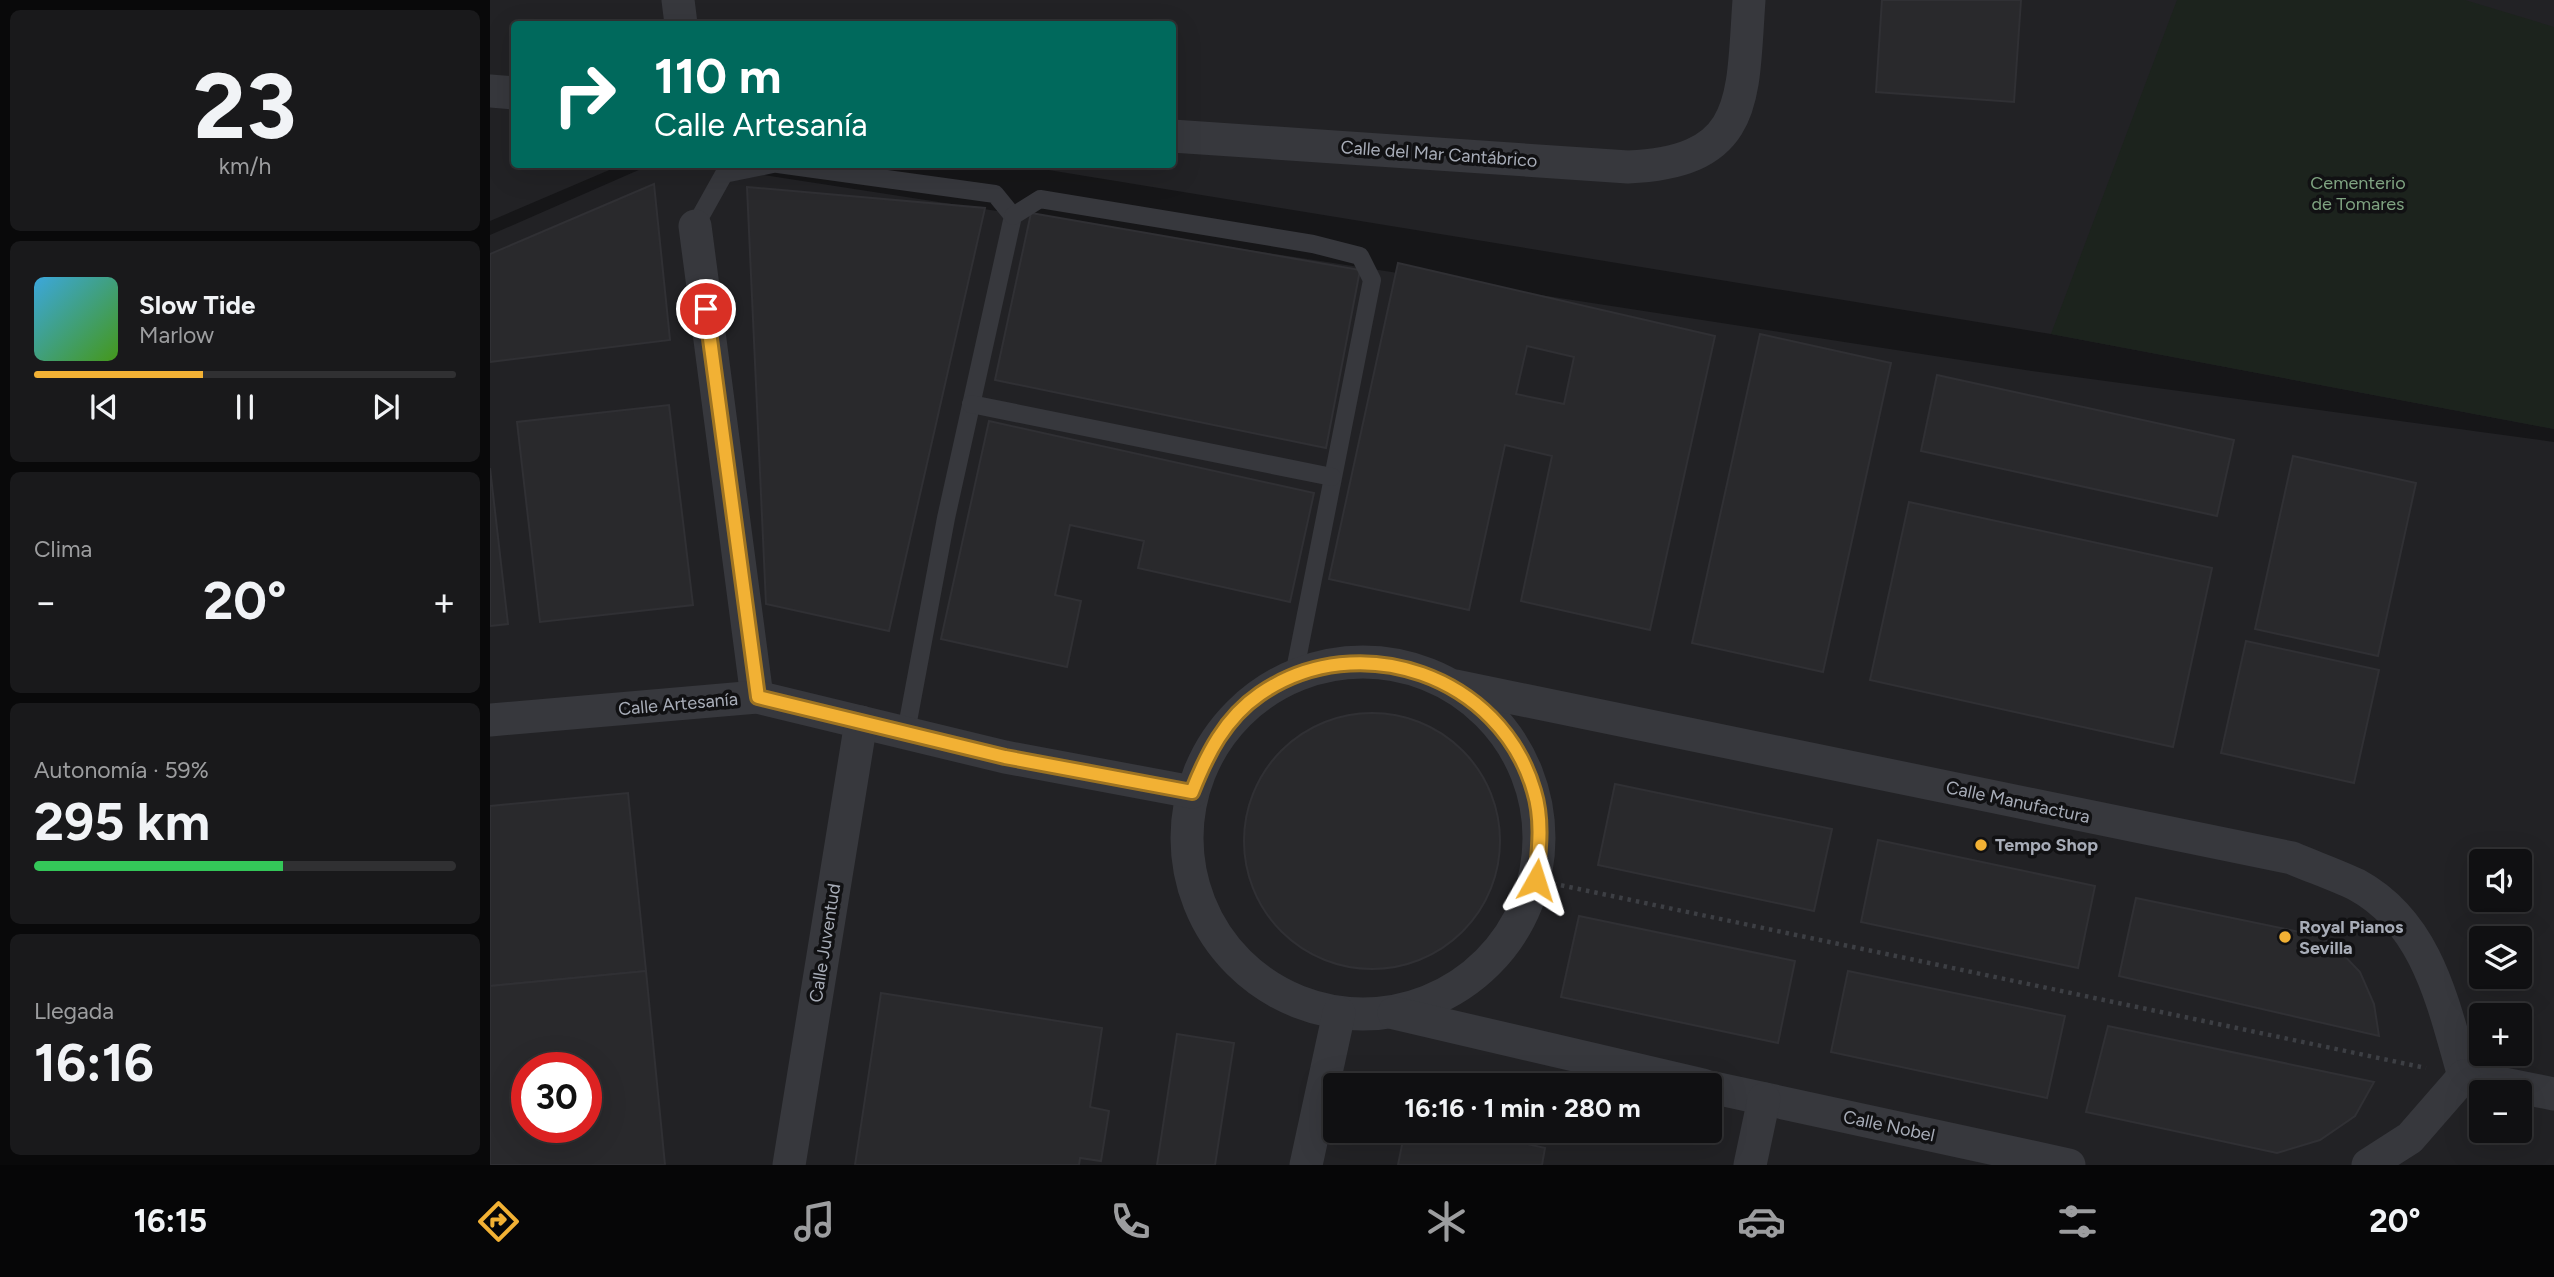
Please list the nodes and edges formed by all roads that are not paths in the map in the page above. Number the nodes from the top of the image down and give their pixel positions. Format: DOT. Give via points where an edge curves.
graph roads {
  1 [pos="678,0"];
  2 [pos="1749,0"];
  3 [pos="681,21"];
  4 [pos="490,91"];
  5 [pos="511,93"];
  6 [pos="1176,136"];
  7 [pos="755,168"];
  8 [pos="805,168"];
  9 [pos="1013,216"];
  10 [pos="695,226"];
  11 [pos="971,404"];
  12 [pos="1332,477"];
  13 [pos="1294,675"];
  14 [pos="1455,686"];
  15 [pos="758,697"];
  16 [pos="490,720"];
  17 [pos="861,722"];
  18 [pos="905,732"];
  19 [pos="1192,792"];
  20 [pos="1392,1012"];
  21 [pos="1339,1013"];
  22 [pos="1652,1073"];
  23 [pos="2464,1076"];
  24 [pos="1722,1090"];
  25 [pos="2554,1094"];
  26 [pos="1764,1099"];
  27 [pos="789,1165"];
  28 [pos="1306,1165"];
  29 [pos="1750,1165"];
  30 [pos="2069,1165"];
  31 [pos="2368,1165"];
  1 -- 3 [label="street"];
  2 -- 6 [label="street, Calle del Mar Cantábrico" via="1743,95 1727,128 1704,150 1661,165 1628,167"];
  4 -- 5 [label="street"];
  7 -- 10 [label="lane" via="724,174"];
  8 -- 9 [label="lane" via="995,194"];
  9 -- 11 [label="lane"];
  9 -- 12 [label="lane" via="1040,199 1313,244 1360,256 1372,280"];
  10 -- 15 [label="street"];
  11 -- 12 [label="lane"];
  11 -- 18 [label="lane"];
  12 -- 13 [label="lane"];
  13 -- 14 [label="street" via="1348,662 1389,664"];
  13 -- 19 [label="street" via="1259,694 1229,721 1206,755"];
  14 -- 20 [label="street" via="1490,714 1517,750 1535,791 1541,836 1536,880 1516,928 1484,968 1441,997"];
  14 -- 23 [label="street, Calle Manufactura" via="2292,858 2358,886 2402,919 2435,975"];
  15 -- 16 [label="street, Calle Artesanía"];
  15 -- 17 [label="street, Calle Artesanía"];
  17 -- 18 [label="street, Calle Artesanía"];
  17 -- 27 [label="street, Calle Juventud"];
  18 -- 19 [label="street, Calle Artesanía" via="1005,757"];
  19 -- 21 [label="street" via="1186,842 1194,891 1216,935 1248,972 1291,999"];
  20 -- 21 [label="street"];
  20 -- 22 [label="street"];
  21 -- 28 [label="street"];
  23 -- 25 [label="street"];
  23 -- 31 [label="street" via="2410,1139"];
  24 -- 26 [label="street, Calle Nobel"];
  26 -- 29 [label="street"];
  26 -- 30 [label="street, Calle Nobel"];
}
